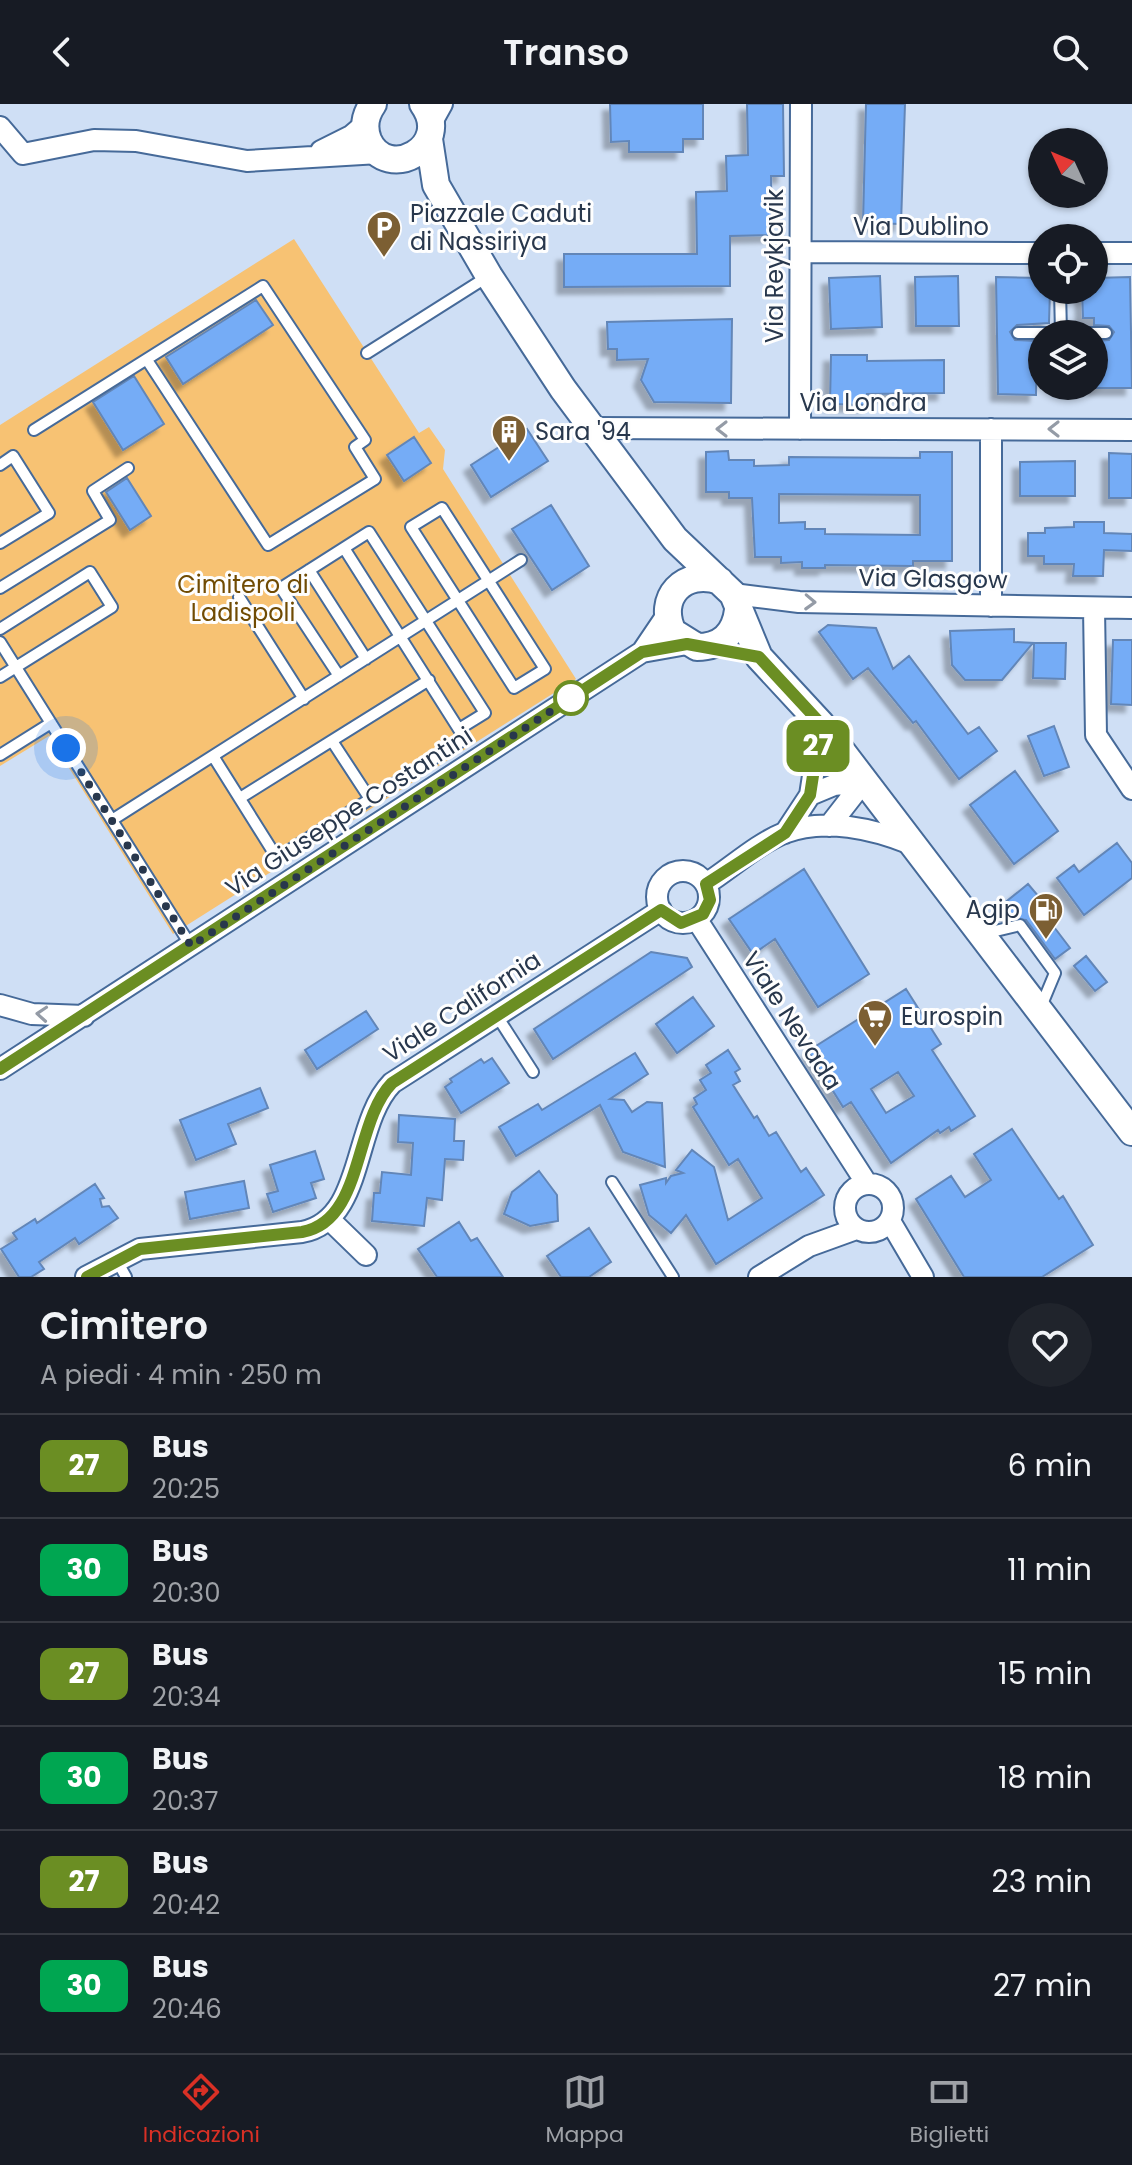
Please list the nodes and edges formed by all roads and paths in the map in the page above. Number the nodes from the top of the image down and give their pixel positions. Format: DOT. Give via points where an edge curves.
graph roads {
  1 [pos="801,104"];
  2 [pos="368,111"];
  3 [pos="432,117"];
  4 [pos="0,127"];
  5 [pos="391,156"];
  6 [pos="298,160"];
  7 [pos="436,185"];
  8 [pos="801,252"];
  9 [pos="1028,253"];
  10 [pos="1108,253"];
  11 [pos="1132,253"];
  12 [pos="489,276"];
  13 [pos="1018,333"];
  14 [pos="1028,333"];
  15 [pos="367,353"];
  16 [pos="147,360"];
  17 [pos="594,428"];
  18 [pos="800,429"];
  19 [pos="991,429"];
  20 [pos="34,430"];
  21 [pos="1132,430"];
  22 [pos="0,465"];
  23 [pos="128,468"];
  24 [pos="675,539"];
  25 [pos="0,543"];
  26 [pos="344,548"];
  27 [pos="521,560"];
  28 [pos="309,570"];
  29 [pos="489,581"];
  30 [pos="0,588"];
  31 [pos="676,588"];
  32 [pos="730,595"];
  33 [pos="239,597"];
  34 [pos="458,601"];
  35 [pos="991,606"];
  36 [pos="1094,608"];
  37 [pos="1132,608"];
  38 [pos="667,615"];
  39 [pos="427,620"];
  40 [pos="0,629"];
  41 [pos="400,637"];
  42 [pos="0,642"];
  43 [pos="697,646"];
  44 [pos="642,652"];
  45 [pos="759,657"];
  46 [pos="366,659"];
  47 [pos="16,667"];
  48 [pos="339,676"];
  49 [pos="0,677"];
  50 [pos="429,680"];
  51 [pos="304,699"];
  52 [pos="51,723"];
  53 [pos="821,724"];
  54 [pos="459,729"];
  55 [pos="332,741"];
  56 [pos="0,755"];
  57 [pos="213,756"];
  58 [pos="864,781"];
  59 [pos="1132,789"];
  60 [pos="810,795"];
  61 [pos="240,798"];
  62 [pos="370,799"];
  63 [pos="112,820"];
  64 [pos="829,826"];
  65 [pos="785,833"];
  66 [pos="911,844"];
  67 [pos="706,884"];
  68 [pos="661,910"];
  69 [pos="697,920"];
  70 [pos="981,935"];
  71 [pos="191,946"];
  72 [pos="0,1005"];
  73 [pos="1040,1011"];
  74 [pos="84,1016"];
  75 [pos="497,1016"];
  76 [pos="0,1069"];
  77 [pos="533,1072"];
  78 [pos="1132,1132"];
  79 [pos="612,1182"];
  80 [pos="854,1195"];
  81 [pos="330,1220"];
  82 [pos="890,1221"];
  83 [pos="856,1229"];
  84 [pos="809,1246"];
  85 [pos="366,1255"];
  86 [pos="121,1268"];
  87 [pos="86,1277"];
  88 [pos="673,1277"];
  89 [pos="759,1277"];
  90 [pos="923,1277"];
  1 -- 8 [label="street, Via Reykjavik"];
  2 -- 5 [label="street" via="371,145"];
  2 -- 6 [label="street" via="335,146"];
  3 -- 5 [label="street" via="419,152"];
  3 -- 7 [label="street"];
  4 -- 6 [label="street" via="23,154 94,140 136,141 247,161"];
  5 -- 6 [label="street" via="360,152"];
  5 -- 7 [label="street"];
  7 -- 12 [label="street"];
  8 -- 9 [label="street, Via Dublino"];
  8 -- 18 [label="street, Via Reykjavik"];
  10 -- 11 [label="street"];
  12 -- 15 [label="lane"];
  12 -- 17 [label="street"];
  13 -- 14 [label="lane"];
  16 -- 16 [label="lane" via="268,545 375,479 355,447 365,440 263,286"];
  16 -- 20 [label="lane"];
  18 -- 17 [label="street, Via Londra, one-way"];
  17 -- 24 [label="street"];
  18 -- 19 [label="street, Via Londra"];
  21 -- 19 [label="street, Via Londra, one-way"];
  19 -- 35 [label="street"];
  22 -- 25 [label="lane" via="13,456 49,513"];
  23 -- 30 [label="lane" via="93,491 110,520"];
  24 -- 31 [label="street"];
  24 -- 32 [label="street"];
  26 -- 28 [label="lane"];
  26 -- 39 [label="lane" via="369,532"];
  26 -- 41 [label="lane"];
  27 -- 29 [label="lane"];
  28 -- 46 [label="lane"];
  28 -- 48 [label="lane" via="281,588"];
  29 -- 34 [label="lane"];
  29 -- 34 [label="lane" via="442,508 411,527"];
  29 -- 34 [label="lane" via="545,669 514,688"];
  31 -- 32 [label="street" via="696,577"];
  31 -- 38 [label="street"];
  32 -- 35 [label="street, Via Glasgow, one-way" via="799,602"];
  32 -- 43 [label="street" via="737,621 726,638"];
  32 -- 45 [label="street"];
  33 -- 51 [label="lane"];
  34 -- 39 [label="lane"];
  35 -- 36 [label="street, Via Glasgow"];
  36 -- 37 [label="street, Via Glasgow"];
  36 -- 59 [label="street" via="1096,735"];
  38 -- 43 [label="street" via="673,632"];
  38 -- 44 [label="street"];
  39 -- 41 [label="lane"];
  39 -- 54 [label="lane" via="485,713"];
  40 -- 47 [label="lane" via="90,572 112,607"];
  41 -- 46 [label="lane"];
  41 -- 50 [label="lane"];
  42 -- 47 [label="lane"];
  43 -- 44 [label="street"];
  43 -- 45 [label="street"];
  44 -- 71 [label="street, Via Giuseppe Costantini"];
  45 -- 53 [label="street"];
  46 -- 48 [label="lane"];
  47 -- 49 [label="lane"];
  47 -- 52 [label="lane"];
  48 -- 51 [label="lane"];
  50 -- 54 [label="lane"];
  50 -- 55 [label="lane"];
  51 -- 57 [label="lane"];
  52 -- 56 [label="lane"];
  52 -- 63 [label="lane"];
  53 -- 58 [label="street"];
  53 -- 60 [label="street"];
  54 -- 62 [label="lane" via="465,739"];
  55 -- 61 [label="lane"];
  55 -- 62 [label="lane"];
  57 -- 61 [label="lane"];
  57 -- 63 [label="lane"];
  58 -- 60 [label="street"];
  58 -- 64 [label="street"];
  58 -- 66 [label="street"];
  60 -- 65 [label="street"];
  61 -- 62 [label="lane" via="277,858"];
  63 -- 71 [label="lane"];
  64 -- 65 [label="street"];
  64 -- 66 [label="street" via="881,832"];
  65 -- 67 [label="street"];
  66 -- 70 [label="street"];
  67 -- 68 [label="street" via="686,871 670,874 657,894"];
  67 -- 69 [label="street" via="710,900"];
  68 -- 69 [label="street" via="681,923"];
  68 -- 75 [label="street, Viale California"];
  69 -- 80 [label="street, Viale Nevada" via="844,1150"];
  70 -- 73 [label="street"];
  70 -- 73 [label="lane" via="1020,925 1055,973"];
  71 -- 74 [label="street, Via Giuseppe Costantini"];
  74 -- 72 [label="street, one-way" via="32,1014"];
  73 -- 78 [label="street"];
  74 -- 76 [label="street, Via Giuseppe Costantini"];
  75 -- 77 [label="lane"];
  75 -- 81 [label="street, Viale California" via="384,1092 341,1205"];
  79 -- 88 [label="lane"];
  80 -- 82 [label="street" via="878,1186 891,1197"];
  80 -- 83 [label="street" via="849,1223"];
  80 -- 84 [label="street"];
  81 -- 85 [label="street"];
  81 -- 86 [label="street" via="309,1231 155,1246"];
  82 -- 83 [label="street" via="879,1231"];
  82 -- 90 [label="street"];
  83 -- 84 [label="street"];
  84 -- 89 [label="street"];
  86 -- 87 [label="street"];
}
